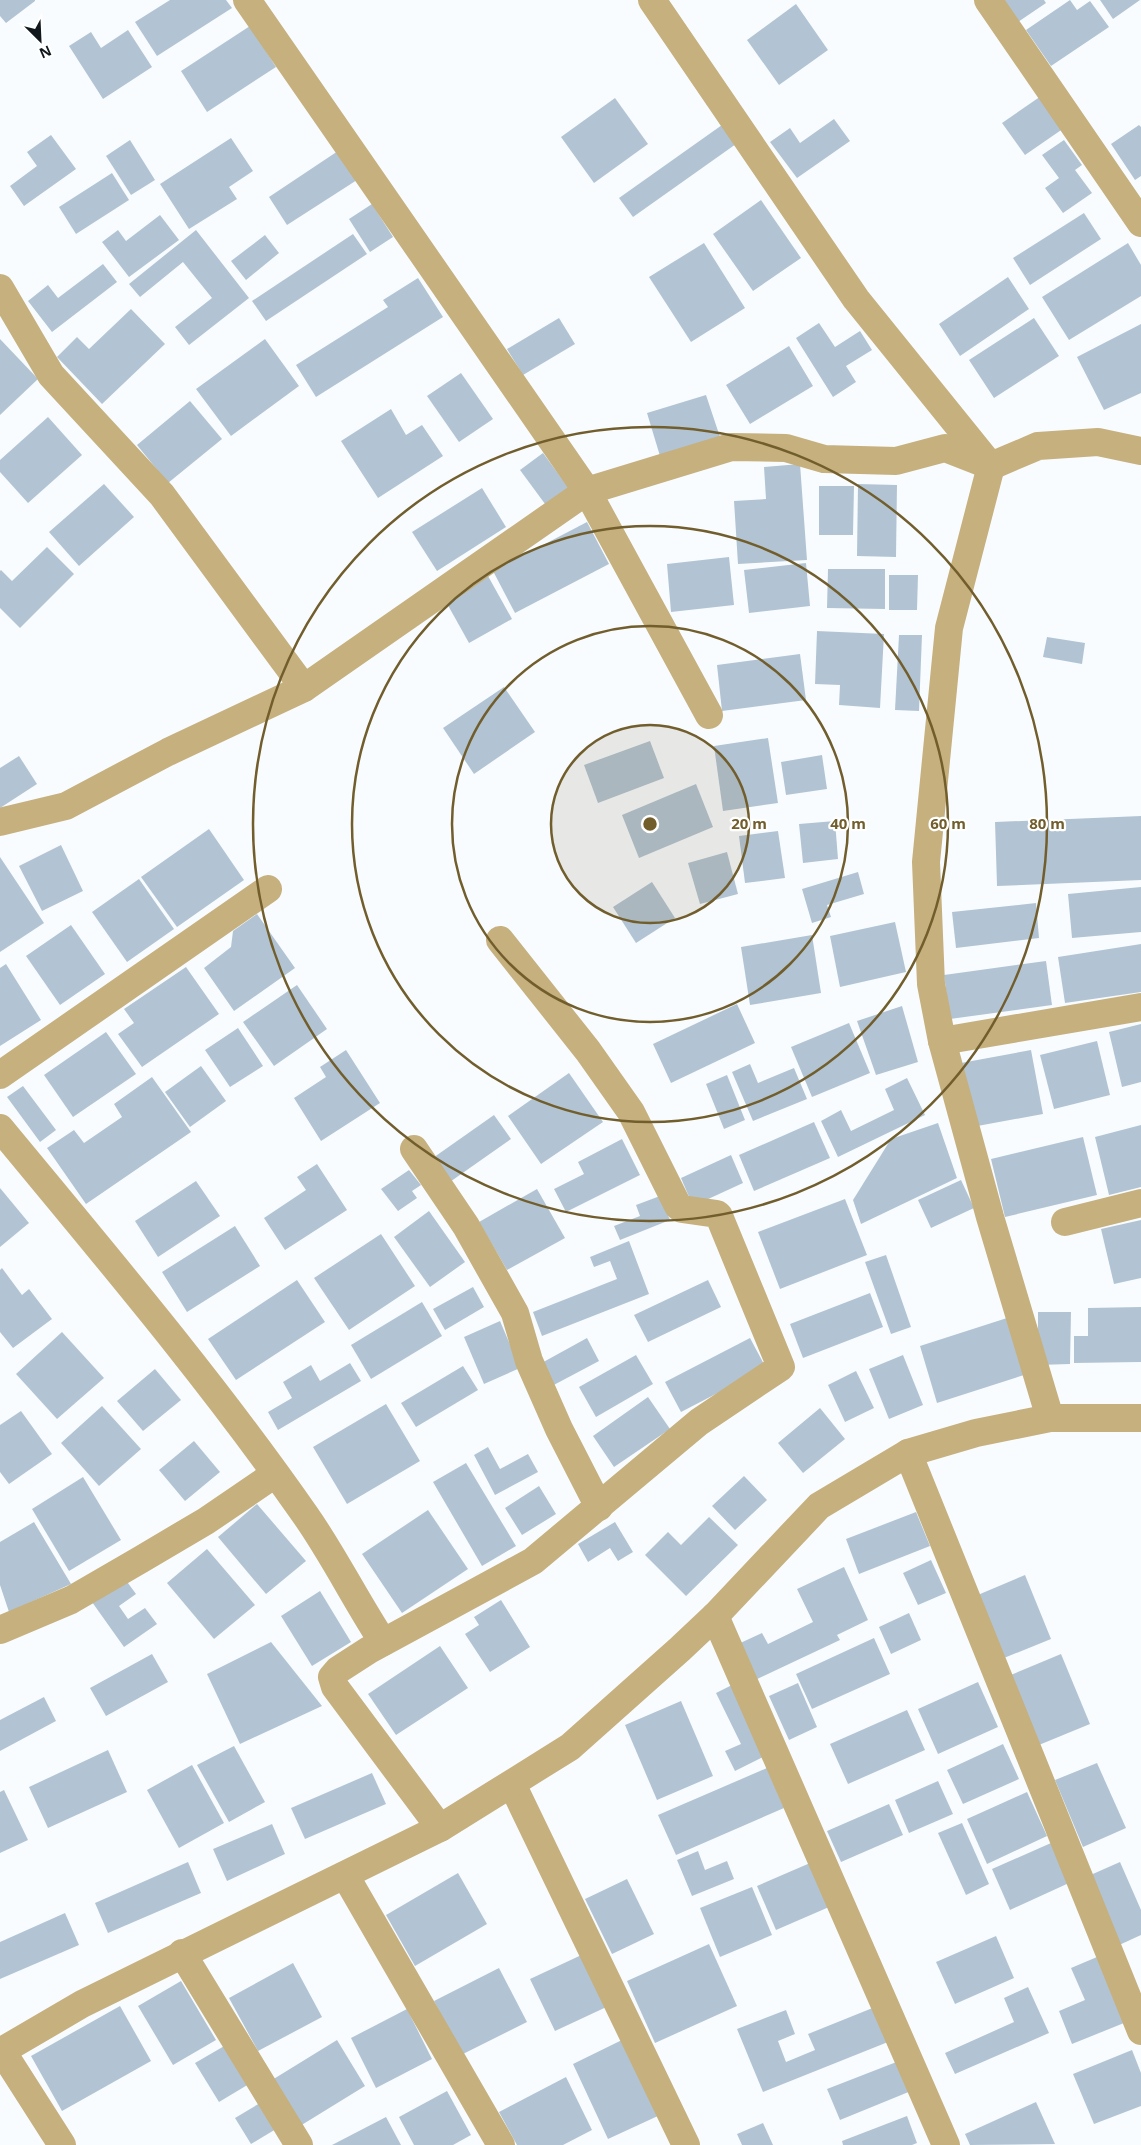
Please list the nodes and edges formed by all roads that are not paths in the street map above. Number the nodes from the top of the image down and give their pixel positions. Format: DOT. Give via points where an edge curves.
graph roads {
  1 [pos="247,0"];
  2 [pos="652,0"];
  3 [pos="988,0"];
  4 [pos="1141,224"];
  5 [pos="0,288"];
  6 [pos="1141,451"];
  7 [pos="990,466"];
  8 [pos="587,491"];
  9 [pos="304,688"];
  10 [pos="709,715"];
  11 [pos="0,822"];
  12 [pos="268,889"];
  13 [pos="500,940"];
  14 [pos="1141,1007"];
  15 [pos="942,1041"];
  16 [pos="0,1075"];
  17 [pos="0,1128"];
  18 [pos="414,1149"];
  19 [pos="1141,1202"];
  20 [pos="1065,1222"];
  21 [pos="1050,1418"];
  22 [pos="1141,1418"];
  23 [pos="908,1453"];
  24 [pos="275,1474"];
  25 [pos="599,1506"];
  26 [pos="714,1616"];
  27 [pos="0,1630"];
  28 [pos="383,1642"];
  29 [pos="512,1784"];
  30 [pos="440,1828"];
  31 [pos="345,1876"];
  32 [pos="182,1953"];
  33 [pos="1141,2031"];
  34 [pos="1,2052"];
  35 [pos="62,2145"];
  36 [pos="299,2145"];
  37 [pos="502,2145"];
  38 [pos="686,2145"];
  39 [pos="946,2145"];
  1 -- 8 [label="street"];
  2 -- 7 [label="street" via="856,299"];
  3 -- 4 [label="street"];
  5 -- 9 [label="street" via="51,375 162,494"];
  6 -- 7 [label="street" via="1098,442 1038,446"];
  7 -- 8 [label="street" via="945,448 896,461 824,459 786,448 731,447"];
  7 -- 15 [label="street" via="949,628 926,862 931,984"];
  8 -- 9 [label="street"];
  8 -- 10 [label="street"];
  9 -- 11 [label="street" via="168,752 66,806"];
  12 -- 16 [label="street"];
  13 -- 25 [label="street" via="588,1051 631,1112 678,1206 682,1210 719,1216 781,1366 699,1422"];
  14 -- 15 [label="street"];
  15 -- 21 [label="street"];
  17 -- 24 [label="street" via="174,1338"];
  18 -- 25 [label="street" via="466,1226 515,1313 529,1361 559,1429"];
  19 -- 20 [label="street"];
  21 -- 22 [label="street"];
  21 -- 23 [label="street" via="976,1433"];
  23 -- 26 [label="street" via="818,1506"];
  23 -- 33 [label="street"];
  24 -- 27 [label="street" via="133,1565 71,1600"];
  24 -- 28 [label="street" via="307,1517"];
  25 -- 28 [label="street" via="533,1561"];
  26 -- 29 [label="street" via="570,1747"];
  26 -- 39 [label="street"];
  28 -- 30 [label="street" via="338,1670 332,1677 335,1687"];
  29 -- 30 [label="street"];
  29 -- 38 [label="street"];
  30 -- 31 [label="street"];
  31 -- 32 [label="street"];
  31 -- 37 [label="street"];
  32 -- 34 [label="street" via="82,2004"];
  32 -- 36 [label="street"];
  34 -- 35 [label="street"];
}
